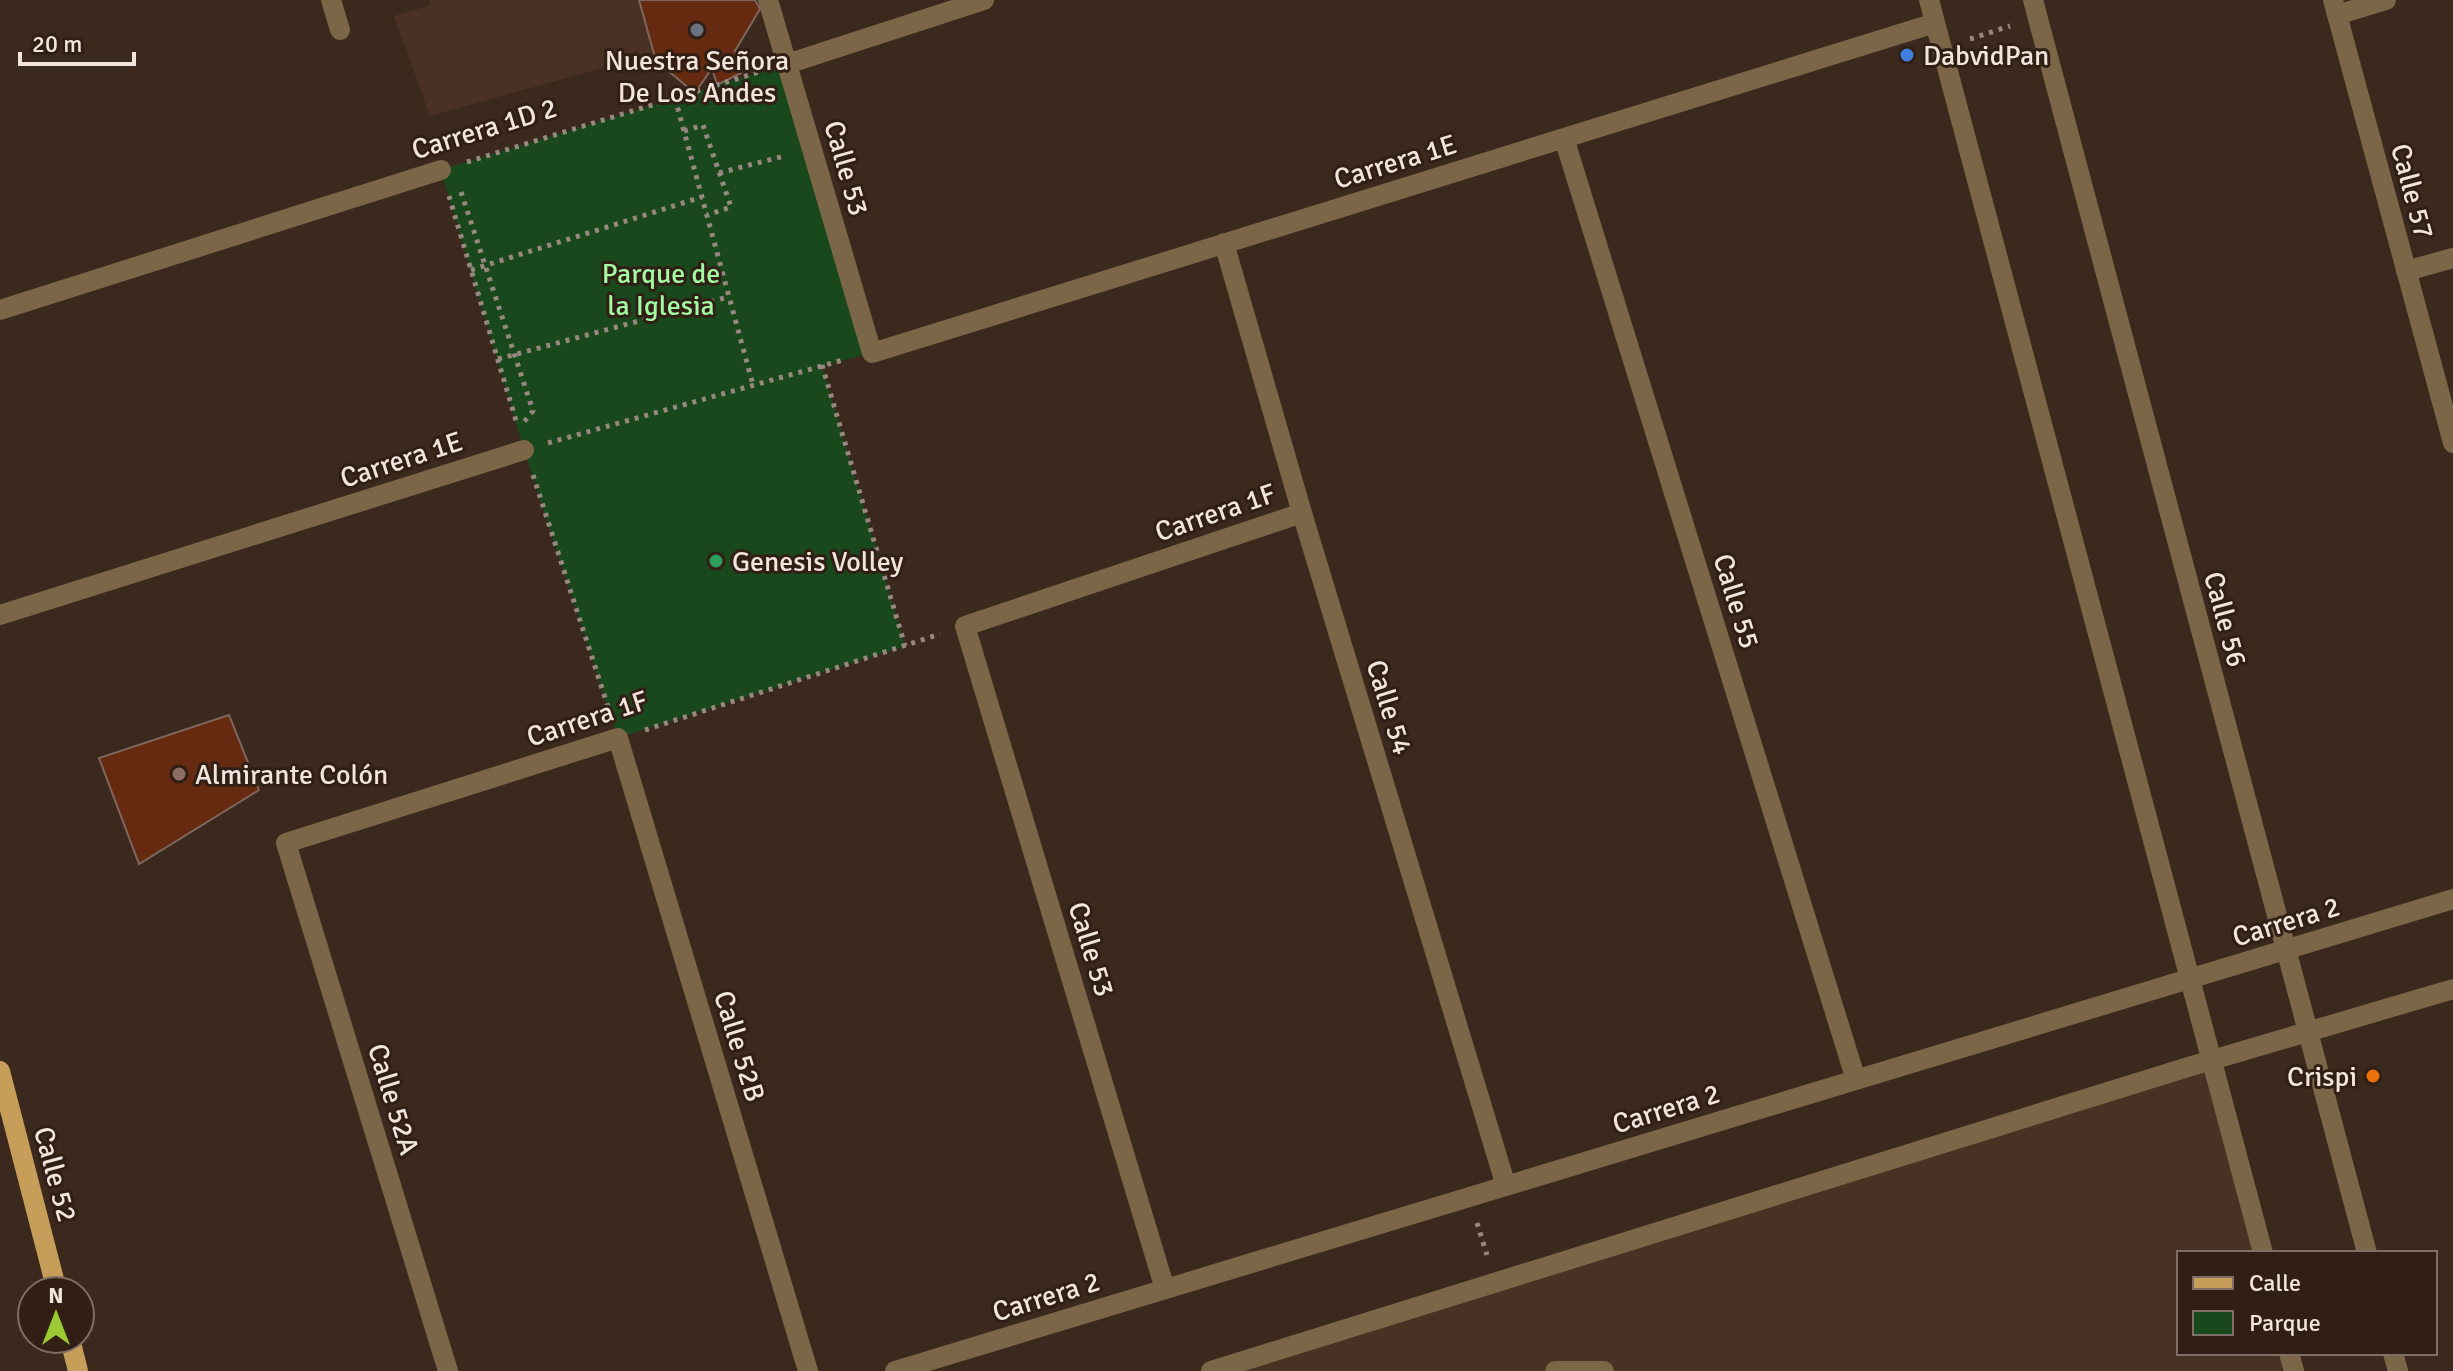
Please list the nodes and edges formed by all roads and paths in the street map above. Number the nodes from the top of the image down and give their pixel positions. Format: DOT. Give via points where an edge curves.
graph roads {
  1 [pos="331,0"];
  2 [pos="768,0"];
  3 [pos="984,0"];
  4 [pos="1929,0"];
  5 [pos="2386,0"];
  6 [pos="2335,7"];
  7 [pos="2035,9"];
  8 [pos="1935,23"];
  9 [pos="340,30"];
  10 [pos="1942,48"];
  11 [pos="787,64"];
  12 [pos="675,98"];
  13 [pos="684,131"];
  14 [pos="1564,138"];
  15 [pos="812,149"];
  16 [pos="719,173"];
  17 [pos="449,175"];
  18 [pos="702,197"];
  19 [pos="707,216"];
  20 [pos="1224,243"];
  21 [pos="2453,258"];
  22 [pos="485,266"];
  23 [pos="471,270"];
  24 [pos="2406,271"];
  25 [pos="728,297"];
  26 [pos="0,310"];
  27 [pos="872,353"];
  28 [pos="514,354"];
  29 [pos="498,359"];
  30 [pos="753,385"];
  31 [pos="518,429"];
  32 [pos="2453,443"];
  33 [pos="524,450"];
  34 [pos="1302,513"];
  35 [pos="0,615"];
  36 [pos="965,626"];
  37 [pos="618,738"];
  38 [pos="286,843"];
  39 [pos="2453,899"];
  40 [pos="2286,951"];
  41 [pos="2190,980"];
  42 [pos="2453,989"];
  43 [pos="2308,1033"];
  44 [pos="2212,1062"];
  45 [pos="0,1071"];
  46 [pos="1856,1080"];
  47 [pos="1506,1186"];
  48 [pos="1469,1197"];
  49 [pos="2262,1251"];
  50 [pos="2366,1251"];
  51 [pos="53,1275"];
  52 [pos="1495,1282"];
  53 [pos="1165,1289"];
  54 [pos="448,1371"];
  55 [pos="808,1371"];
  56 [pos="895,1371"];
  57 [pos="1211,1371"];
  58 [pos="1555,1371"];
  59 [pos="1604,1371"];
  1 -- 9 [label="street"];
  2 -- 11 [label="street, Calle 53"];
  3 -- 11 [label="street"];
  4 -- 8 [label="street"];
  5 -- 6 [label="street"];
  6 -- 24 [label="street, Calle 57"];
  7 -- 10 [label="path"];
  7 -- 40 [label="street, Calle 56"];
  8 -- 10 [label="street"];
  8 -- 14 [label="street, Carrera 1E"];
  10 -- 41 [label="street"];
  11 -- 12 [label="path, Carrera 1D 2"];
  11 -- 15 [label="street, Calle 53"];
  12 -- 13 [label="path"];
  12 -- 17 [label="path, Carrera 1D 2"];
  13 -- 16 [label="path" via="703,125"];
  13 -- 18 [label="path"];
  14 -- 20 [label="street, Carrera 1E"];
  14 -- 46 [label="street, Calle 55"];
  15 -- 16 [label="path"];
  15 -- 27 [label="street, Calle 53"];
  16 -- 19 [label="path" via="731,207"];
  17 -- 22 [label="path"];
  17 -- 26 [label="street, Carrera 1D 2"];
  18 -- 19 [label="path"];
  18 -- 22 [label="path"];
  19 -- 25 [label="path"];
  20 -- 27 [label="street, Carrera 1E"];
  20 -- 34 [label="street, Calle 54"];
  21 -- 24 [label="street"];
  22 -- 23 [label="path"];
  22 -- 28 [label="path"];
  24 -- 32 [label="street, Calle 57"];
  25 -- 28 [label="path"];
  25 -- 30 [label="path"];
  28 -- 29 [label="path"];
  28 -- 31 [label="path" via="533,411"];
  30 -- 33 [label="path"];
  30 -- 37 [label="path, Carrera 1F" via="822,365 905,646"];
  33 -- 35 [label="street, Carrera 1E"];
  34 -- 36 [label="street, Carrera 1F"];
  34 -- 47 [label="street, Calle 54"];
  36 -- 53 [label="street, Calle 53"];
  37 -- 38 [label="street, Carrera 1F"];
  37 -- 55 [label="street, Calle 52B"];
  38 -- 54 [label="street, Calle 52A"];
  39 -- 40 [label="street, Carrera 2"];
  40 -- 41 [label="street, Carrera 2"];
  40 -- 43 [label="street, Calle 56"];
  41 -- 44 [label="street"];
  41 -- 46 [label="street, Carrera 2"];
  42 -- 43 [label="street"];
  43 -- 44 [label="street"];
  43 -- 50 [label="street, Calle 56"];
  44 -- 49 [label="street"];
  44 -- 52 [label="street"];
  45 -- 51 [label="main road, Calle 52"];
  46 -- 47 [label="street, Carrera 2"];
  47 -- 48 [label="street, Carrera 2"];
  48 -- 52 [label="path"];
  48 -- 53 [label="street, Carrera 2"];
  52 -- 57 [label="street"];
  53 -- 56 [label="street, Carrera 2"];
  58 -- 59 [label="street"];
}
